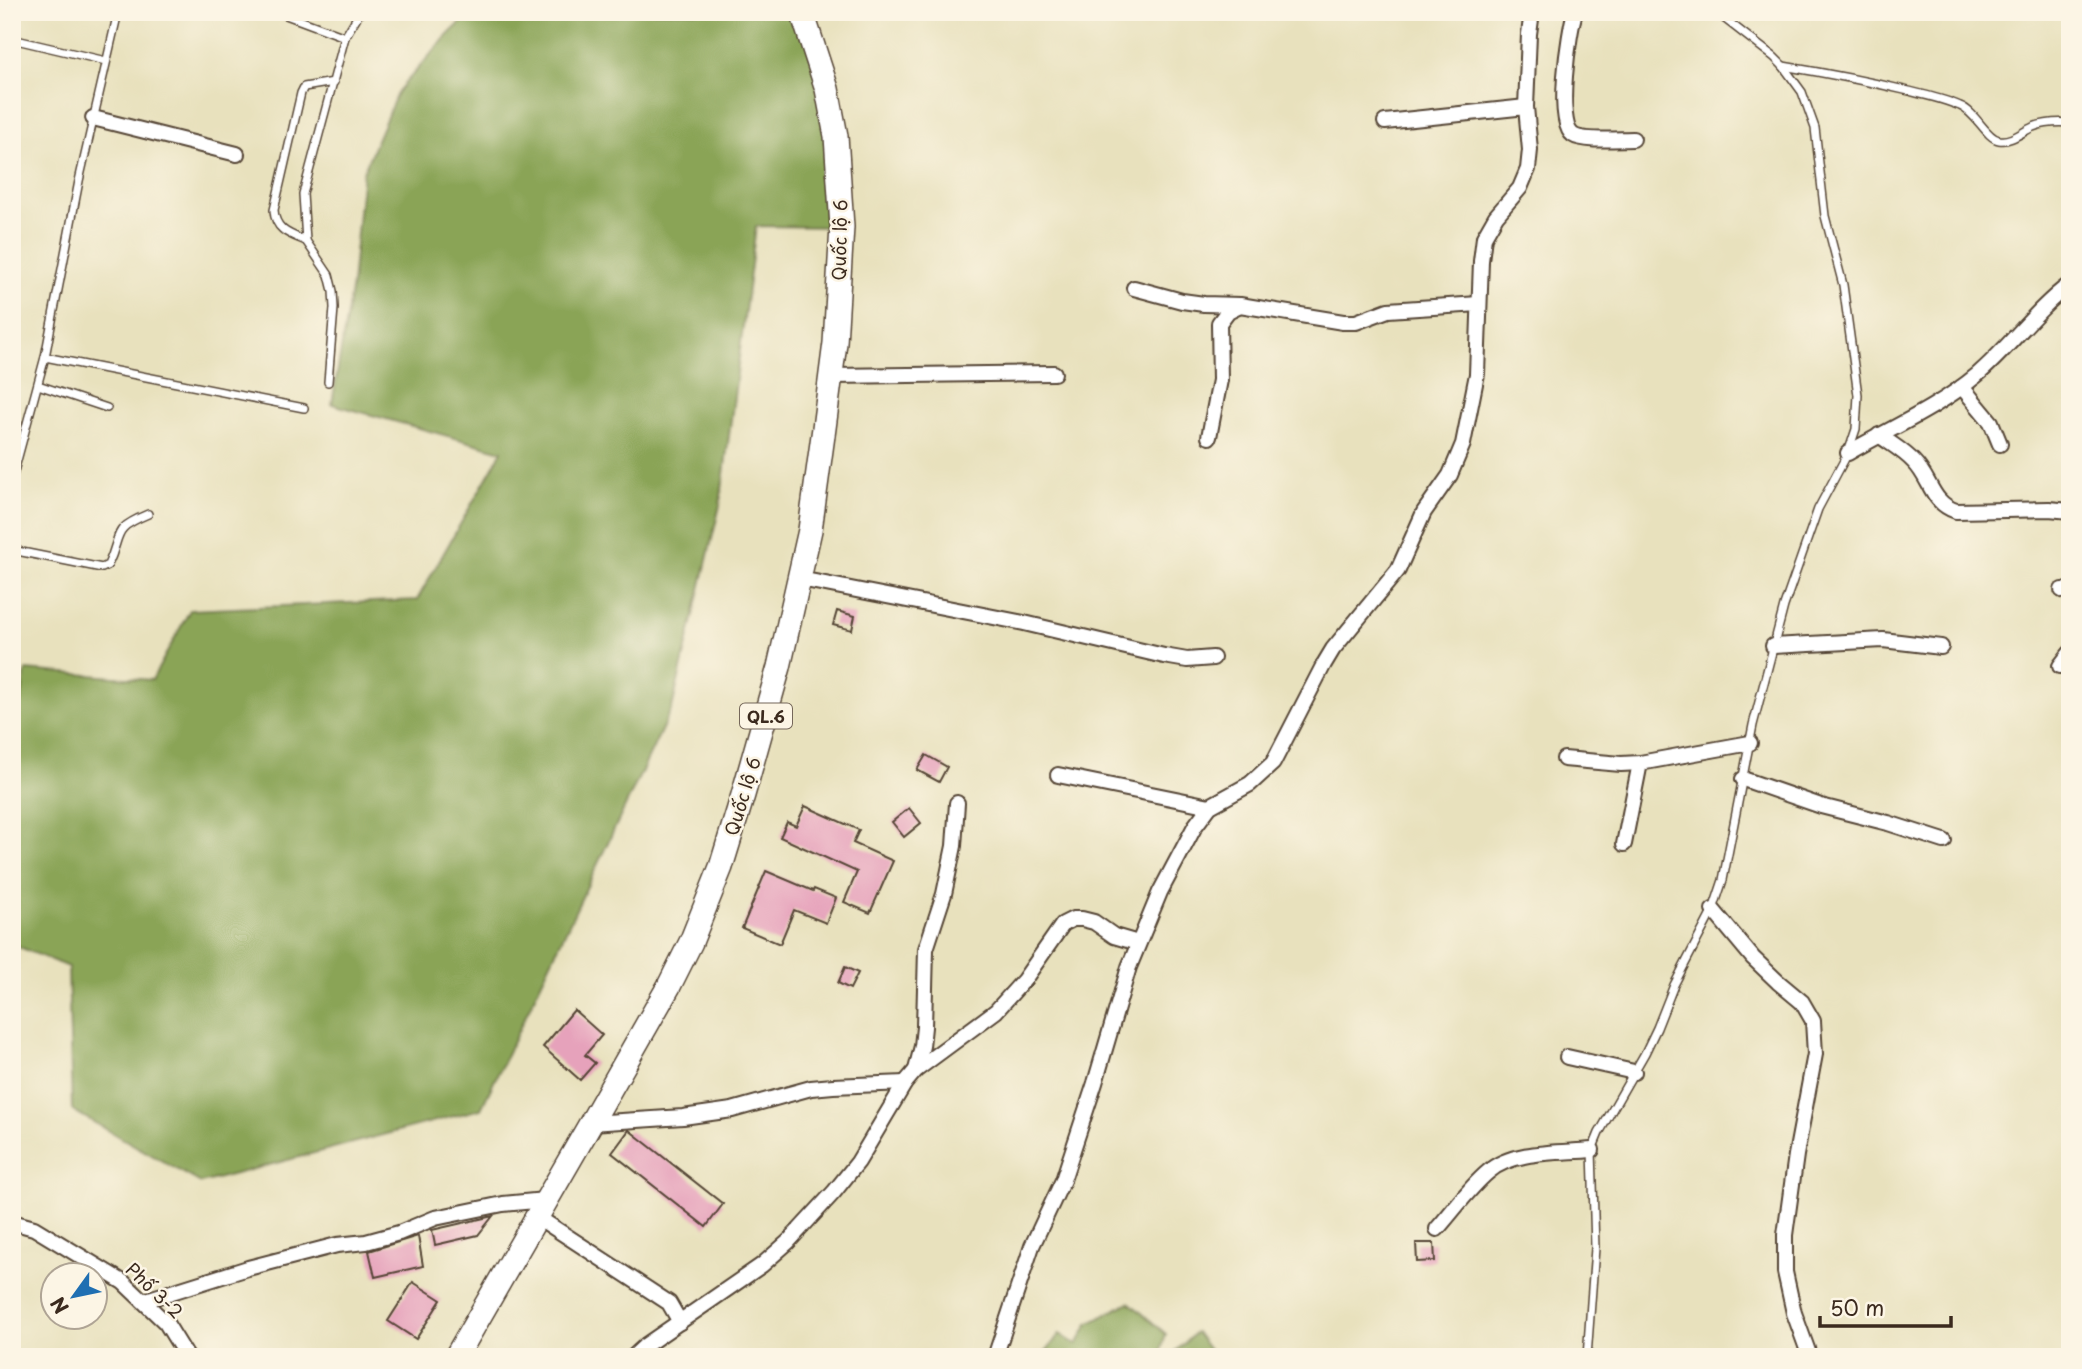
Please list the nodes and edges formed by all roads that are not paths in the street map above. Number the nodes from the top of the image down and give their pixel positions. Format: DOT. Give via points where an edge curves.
graph roads {
  1 [pos="118,12"];
  2 [pos="278,12"];
  3 [pos="360,12"];
  4 [pos="802,12"];
  5 [pos="1532,12"];
  6 [pos="1575,12"];
  7 [pos="1716,12"];
  8 [pos="345,37"];
  9 [pos="12,39"];
  10 [pos="106,61"];
  11 [pos="1783,66"];
  12 [pos="334,82"];
  13 [pos="1526,107"];
  14 [pos="93,118"];
  15 [pos="1385,122"];
  16 [pos="2070,123"];
  17 [pos="1633,139"];
  18 [pos="237,154"];
  19 [pos="306,241"];
  20 [pos="2070,284"];
  21 [pos="1134,288"];
  22 [pos="1479,304"];
  23 [pos="1240,305"];
  24 [pos="45,357"];
  25 [pos="1054,373"];
  26 [pos="831,376"];
  27 [pos="328,382"];
  28 [pos="38,385"];
  29 [pos="1962,387"];
  30 [pos="107,408"];
  31 [pos="304,408"];
  32 [pos="1878,435"];
  33 [pos="1209,438"];
  34 [pos="2000,444"];
  35 [pos="1848,453"];
  36 [pos="12,479"];
  37 [pos="2070,511"];
  38 [pos="148,514"];
  39 [pos="12,550"];
  40 [pos="800,579"];
  41 [pos="1773,646"];
  42 [pos="1941,647"];
  43 [pos="2070,653"];
  44 [pos="1213,658"];
  45 [pos="2060,666"];
  46 [pos="1750,743"];
  47 [pos="1564,759"];
  48 [pos="1640,763"];
  49 [pos="1058,775"];
  50 [pos="1743,779"];
  51 [pos="957,803"];
  52 [pos="1210,806"];
  53 [pos="1944,841"];
  54 [pos="1624,844"];
  55 [pos="1713,910"];
  56 [pos="1138,943"];
  57 [pos="1567,1057"];
  58 [pos="916,1070"];
  59 [pos="1634,1072"];
  60 [pos="905,1083"];
  61 [pos="591,1123"];
  62 [pos="1592,1150"];
  63 [pos="541,1208"];
  64 [pos="12,1222"];
  65 [pos="1437,1229"];
  66 [pos="143,1301"];
  67 [pos="680,1322"];
  68 [pos="187,1357"];
  69 [pos="456,1357"];
  70 [pos="633,1357"];
  71 [pos="995,1357"];
  72 [pos="1587,1357"];
  73 [pos="1810,1357"];
  1 -- 10 [label="lane"];
  2 -- 8 [label="lane"];
  3 -- 8 [label="lane"];
  4 -- 26 [label="highway, Quốc lộ 6 / QL.6" via="827,89 836,136 842,227"];
  5 -- 13 [label="street"];
  6 -- 17 [label="street" via="1564,89 1568,130 1583,138"];
  7 -- 11 [label="lane"];
  8 -- 12 [label="lane"];
  9 -- 10 [label="lane"];
  10 -- 14 [label="lane"];
  11 -- 16 [label="lane" via="1946,100 1964,107 1996,140 2007,141 2035,126"];
  11 -- 35 [label="lane" via="1802,92 1815,128 1825,216 1843,285 1858,395 1856,429"];
  12 -- 19 [label="lane" via="303,194"];
  12 -- 19 [label="lane" via="304,87 301,93 274,210 281,229"];
  13 -- 15 [label="street"];
  13 -- 22 [label="street" via="1528,169 1485,237"];
  14 -- 18 [label="street"];
  14 -- 24 [label="lane"];
  19 -- 27 [label="lane" via="329,275 333,291"];
  20 -- 29 [label="street"];
  21 -- 23 [label="street" via="1182,301"];
  22 -- 23 [label="street" via="1388,310 1343,322"];
  22 -- 52 [label="street" via="1476,374 1463,444 1450,475 1424,512 1398,570 1333,649 1273,763 1250,784"];
  23 -- 33 [label="street" via="1219,323 1220,380"];
  24 -- 28 [label="lane"];
  24 -- 31 [label="lane"];
  25 -- 26 [label="street"];
  26 -- 40 [label="highway, Quốc lộ 6 / QL.6"];
  28 -- 30 [label="lane"];
  28 -- 36 [label="lane"];
  29 -- 32 [label="street"];
  29 -- 34 [label="street" via="1991,422"];
  32 -- 35 [label="street"];
  32 -- 37 [label="street" via="1917,464 1945,507 1956,511"];
  35 -- 41 [label="lane" via="1818,509"];
  38 -- 39 [label="lane" via="127,522 119,531 108,565 102,568"];
  40 -- 44 [label="street" via="1164,656"];
  40 -- 61 [label="highway, Quốc lộ 6 / QL.6" via="760,739 721,867 669,986"];
  41 -- 42 [label="street" via="1883,640"];
  41 -- 46 [label="lane"];
  43 -- 45 [label="street"];
  46 -- 48 [label="street"];
  46 -- 50 [label="lane"];
  47 -- 48 [label="street"];
  48 -- 54 [label="street"];
  49 -- 52 [label="street"];
  50 -- 53 [label="street"];
  50 -- 55 [label="lane"];
  51 -- 58 [label="street" via="944,894 926,949 924,1027"];
  52 -- 56 [label="street" via="1173,866"];
  55 -- 59 [label="lane"];
  55 -- 73 [label="street" via="1754,958 1802,1002 1813,1021 1815,1054 1785,1235 1785,1272"];
  56 -- 58 [label="street" via="1114,936 1094,922 1073,919 1062,924 996,1011"];
  56 -- 71 [label="street" via="1063,1180 1032,1246"];
  57 -- 59 [label="street"];
  58 -- 60 [label="street"];
  59 -- 62 [label="lane"];
  60 -- 61 [label="street" via="811,1088 732,1110"];
  60 -- 67 [label="street" via="858,1162 810,1220 762,1265"];
  61 -- 63 [label="highway, Quốc lộ 6 / QL.6"];
  62 -- 65 [label="street" via="1516,1157 1502,1163 1488,1171"];
  62 -- 72 [label="lane" via="1595,1248"];
  63 -- 66 [label="street" via="503,1204 435,1218 399,1233 248,1268"];
  63 -- 67 [label="street" via="669,1303"];
  63 -- 69 [label="highway, Quốc lộ 6 / QL.6"];
  64 -- 66 [label="street, Phố 3-2" via="34,1228 85,1257"];
  66 -- 68 [label="street, Phố 3-2" via="166,1323"];
  67 -- 70 [label="street"];
}
